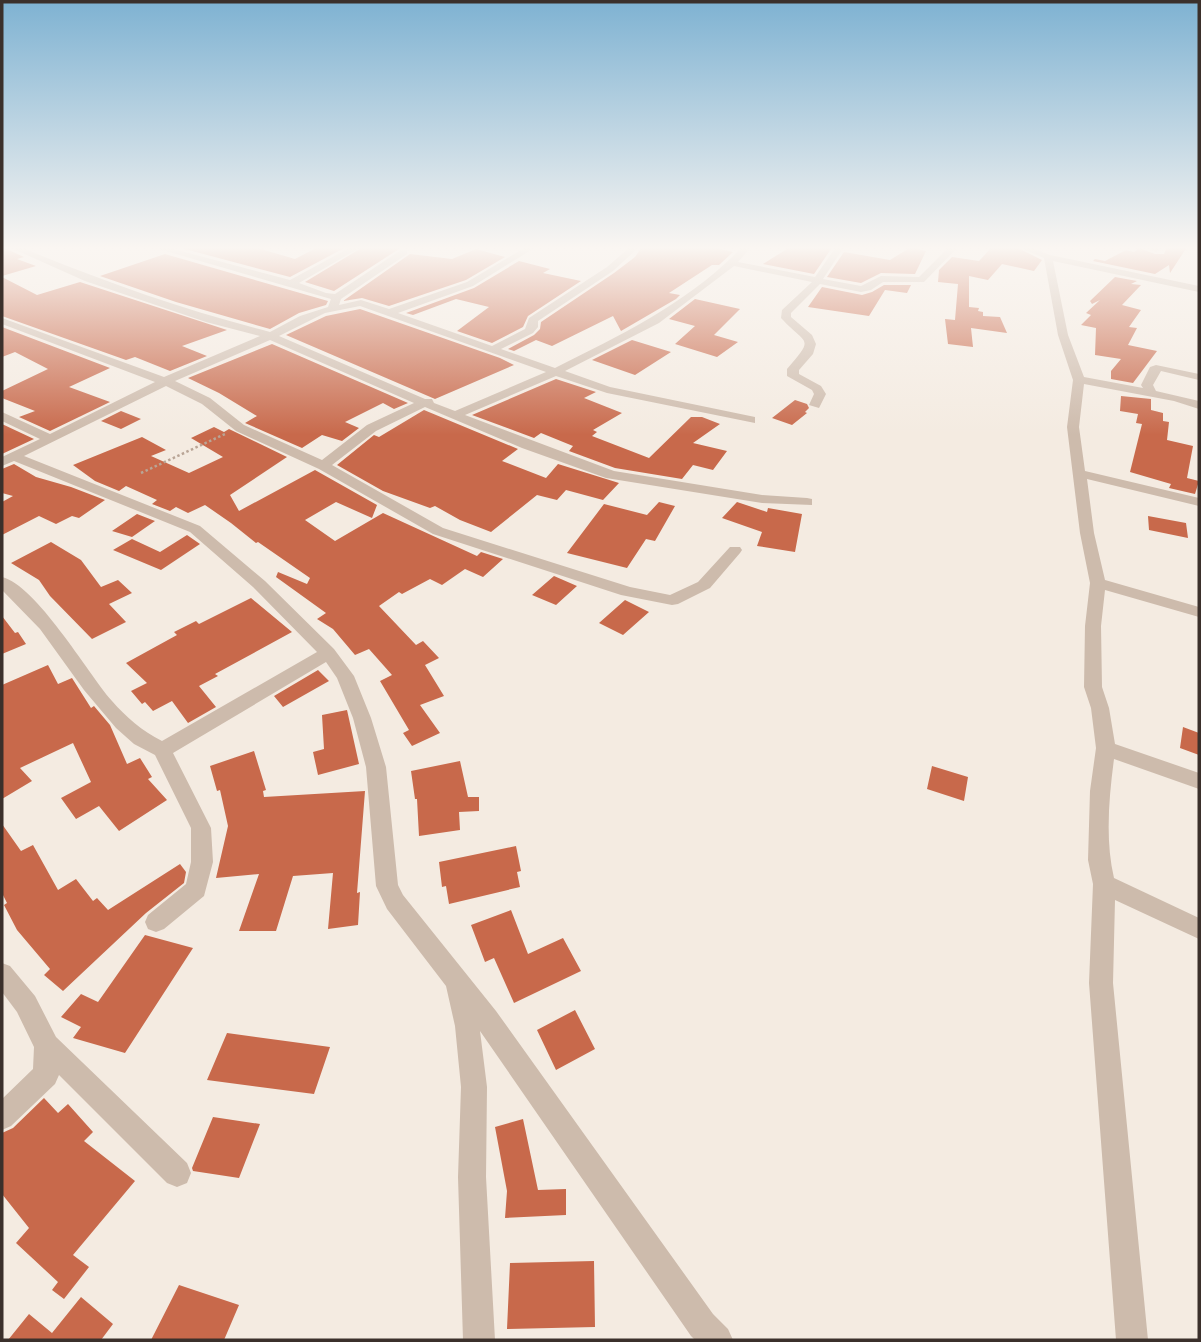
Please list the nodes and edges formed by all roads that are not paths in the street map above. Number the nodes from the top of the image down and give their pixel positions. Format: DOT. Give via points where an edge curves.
graph roads {
  1 [pos="179,310"];
  2 [pos="330,310"];
  3 [pos="381,310"];
  4 [pos="400,310"];
  5 [pos="549,310"];
  6 [pos="670,310"];
  7 [pos="788,310"];
  8 [pos="1056,310"];
  9 [pos="391,313"];
  10 [pos="2,321"];
  11 [pos="271,336"];
  12 [pos="493,349"];
  13 [pos="553,373"];
  14 [pos="1199,377"];
  15 [pos="1079,380"];
  16 [pos="165,381"];
  17 [pos="1152,393"];
  18 [pos="428,402"];
  19 [pos="815,405"];
  20 [pos="1199,405"];
  21 [pos="456,415"];
  22 [pos="2,416"];
  23 [pos="751,420"];
  24 [pos="47,438"];
  25 [pos="8,459"];
  26 [pos="324,466"];
  27 [pos="1081,474"];
  28 [pos="807,502"];
  29 [pos="1199,502"];
  30 [pos="735,550"];
  31 [pos="2,582"];
  32 [pos="1098,583"];
  33 [pos="1199,612"];
  34 [pos="328,653"];
  35 [pos="1106,747"];
  36 [pos="162,750"];
  37 [pos="1199,781"];
  38 [pos="1104,884"];
  39 [pos="156,922"];
  40 [pos="1199,929"];
  41 [pos="2,974"];
  42 [pos="456,982"];
  43 [pos="47,1046"];
  44 [pos="2,1118"];
  45 [pos="177,1173"];
  46 [pos="479,1340"];
  47 [pos="717,1340"];
  48 [pos="1132,1340"];
  1 -- 11 [label="street"];
  2 -- 11 [label="street"];
  3 -- 9 [label="street"];
  4 -- 9 [label="street"];
  5 -- 12 [label="street" via="533,320 529,331"];
  6 -- 13 [label="street"];
  7 -- 19 [label="street" via="786,318 811,344 793,376 817,388 821,394"];
  8 -- 15 [label="street"];
  9 -- 12 [label="street"];
  10 -- 16 [label="street"];
  11 -- 16 [label="street"];
  11 -- 18 [label="street"];
  12 -- 13 [label="street"];
  13 -- 21 [label="street"];
  13 -- 23 [label="street" via="607,390"];
  14 -- 17 [label="street" via="1154,369 1147,385"];
  15 -- 17 [label="street"];
  15 -- 27 [label="street" via="1073,427"];
  16 -- 24 [label="street"];
  16 -- 26 [label="street" via="206,401 240,428"];
  17 -- 20 [label="street"];
  18 -- 21 [label="street"];
  18 -- 26 [label="street" via="362,433"];
  21 -- 28 [label="street" via="611,475"];
  22 -- 24 [label="street"];
  24 -- 25 [label="street"];
  25 -- 34 [label="street" via="195,529"];
  26 -- 30 [label="street" via="438,531 627,592 672,600 704,585"];
  27 -- 29 [label="street"];
  27 -- 32 [label="street"];
  31 -- 36 [label="street" via="31,608 112,712 140,741"];
  32 -- 33 [label="street"];
  32 -- 35 [label="street" via="1093,687"];
  34 -- 36 [label="street"];
  34 -- 42 [label="street" via="345,676 376,767 387,886"];
  35 -- 37 [label="street"];
  35 -- 38 [label="street" via="1100,791 1099,860"];
  36 -- 39 [label="street" via="201,828 202,862 196,889"];
  38 -- 40 [label="street"];
  38 -- 48 [label="street" via="1101,982"];
  41 -- 43 [label="street" via="26,1004"];
  42 -- 46 [label="street" via="474,1087 472,1177"];
  42 -- 47 [label="street"];
  43 -- 44 [label="street" via="46,1074"];
  43 -- 45 [label="street"];
}
